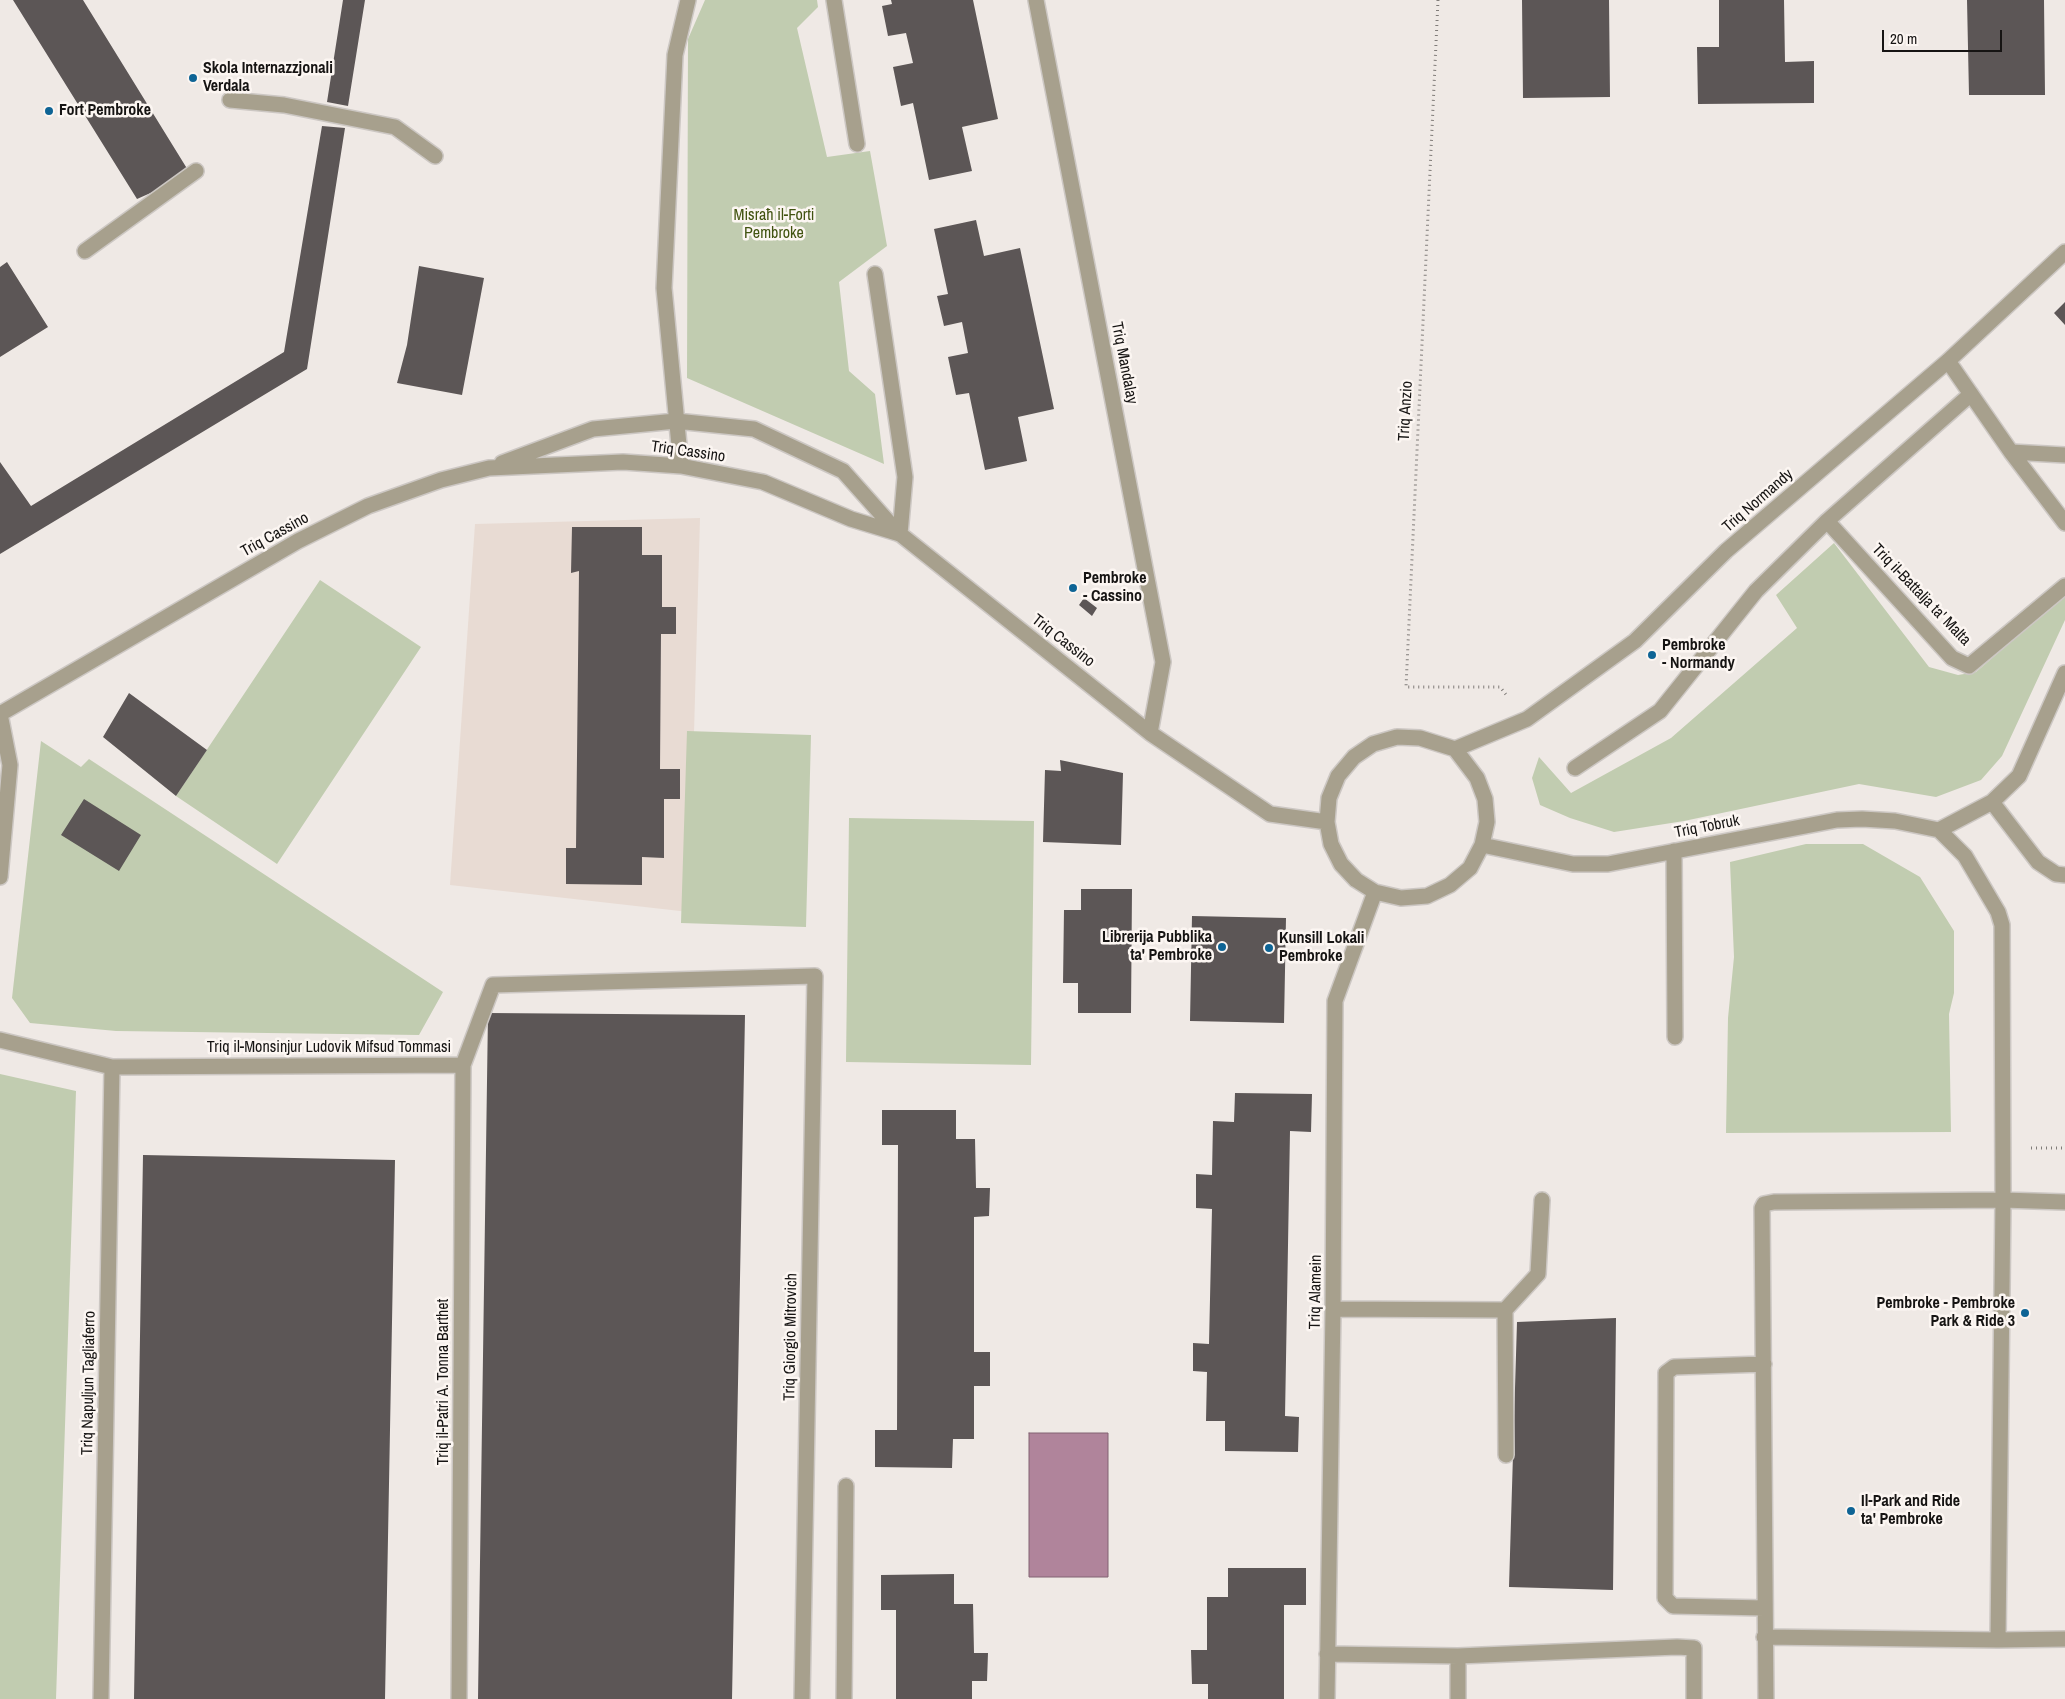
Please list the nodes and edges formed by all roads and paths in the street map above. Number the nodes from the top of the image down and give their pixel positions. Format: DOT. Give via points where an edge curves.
graph roads {
  1 [pos="688,0"];
  2 [pos="834,0"];
  3 [pos="1036,0"];
  4 [pos="1438,0"];
  5 [pos="230,100"];
  6 [pos="857,144"];
  7 [pos="435,156"];
  8 [pos="196,171"];
  9 [pos="86,251"];
  10 [pos="2065,252"];
  11 [pos="875,274"];
  12 [pos="1948,361"];
  13 [pos="1970,394"];
  14 [pos="676,421"];
  15 [pos="2012,452"];
  16 [pos="2065,455"];
  17 [pos="681,466"];
  18 [pos="489,468"];
  19 [pos="1827,521"];
  20 [pos="2065,523"];
  21 [pos="900,534"];
  22 [pos="2065,586"];
  23 [pos="2065,673"];
  24 [pos="0,714"];
  25 [pos="1527,720"];
  26 [pos="1150,733"];
  27 [pos="1455,750"];
  28 [pos="1575,768"];
  29 [pos="1992,802"];
  30 [pos="1327,822"];
  31 [pos="1939,830"];
  32 [pos="1482,845"];
  33 [pos="1674,851"];
  34 [pos="2065,875"];
  35 [pos="0,877"];
  36 [pos="1375,892"];
  37 [pos="815,976"];
  38 [pos="1675,1037"];
  39 [pos="0,1040"];
  40 [pos="463,1065"];
  41 [pos="112,1067"];
  42 [pos="1542,1200"];
  43 [pos="2003,1200"];
  44 [pos="2065,1202"];
  45 [pos="1333,1309"];
  46 [pos="1505,1310"];
  47 [pos="1764,1364"];
  48 [pos="1506,1455"];
  49 [pos="846,1486"];
  50 [pos="1764,1608"];
  51 [pos="1764,1637"];
  52 [pos="2065,1639"];
  53 [pos="1998,1640"];
  54 [pos="1327,1654"];
  55 [pos="1458,1656"];
  56 [pos="102,1699"];
  57 [pos="459,1699"];
  58 [pos="802,1699"];
  59 [pos="844,1699"];
  60 [pos="1327,1699"];
  61 [pos="1458,1699"];
  62 [pos="1694,1699"];
  63 [pos="1766,1699"];
  1 -- 14 [label="street" via="675,55 664,288"];
  2 -- 6 [label="street"];
  3 -- 26 [label="street, Triq Mandalay" via="1164,662"];
  4 -- 25 [label="path, Triq Anzio" via="1406,687 1500,688"];
  5 -- 7 [label="street" via="284,105 395,127"];
  8 -- 9 [label="street"];
  10 -- 12 [label="street, Triq Normandy"];
  11 -- 21 [label="street" via="905,477"];
  12 -- 13 [label="street"];
  12 -- 25 [label="street, Triq Normandy" via="1726,551 1634,641"];
  13 -- 15 [label="street"];
  13 -- 19 [label="street"];
  14 -- 17 [label="street"];
  14 -- 18 [label="street" via="593,429"];
  14 -- 21 [label="street" via="754,429 843,471"];
  15 -- 16 [label="street"];
  15 -- 20 [label="street"];
  17 -- 18 [label="street, Triq Cassino" via="623,462"];
  17 -- 21 [label="street, Triq Cassino" via="763,482 851,519"];
  18 -- 24 [label="street, Triq Cassino" via="441,480 368,506 298,540"];
  19 -- 22 [label="street, Triq il-Battalja ta' Malta" via="1952,658 1969,666"];
  19 -- 28 [label="street" via="1756,592 1660,711"];
  21 -- 26 [label="street, Triq Cassino"];
  23 -- 29 [label="street" via="2019,776"];
  24 -- 35 [label="street" via="10,765"];
  25 -- 27 [label="street, Triq Normandy"];
  26 -- 30 [label="street, Triq Cassino" via="1270,814"];
  27 -- 30 [label="street" via="1420,738 1396,738 1373,744 1354,757 1338,776 1329,798"];
  27 -- 32 [label="street" via="1477,778 1485,799 1487,822"];
  29 -- 31 [label="street"];
  29 -- 34 [label="street" via="2038,862 2056,874"];
  30 -- 36 [label="street" via="1331,844 1341,864 1356,880"];
  31 -- 33 [label="street, Triq Tobruk" via="1895,821 1838,820"];
  31 -- 43 [label="street" via="1965,856 1998,912 2002,925"];
  32 -- 33 [label="street, Triq Tobruk" via="1573,864 1608,864"];
  32 -- 36 [label="street" via="1470,868 1450,886 1427,896 1401,898"];
  33 -- 38 [label="street"];
  36 -- 45 [label="street, Triq Alamein" via="1335,1001"];
  37 -- 40 [label="street, Triq il-Monsinjur Ludovik Mifsud Tommasi" via="493,984"];
  37 -- 58 [label="street, Triq Giorgio Mitrovich"];
  39 -- 41 [label="street, Triq il-Monsinjur Ludovik Mifsud Tommasi"];
  40 -- 41 [label="street, Triq il-Monsinjur Ludovik Mifsud Tommasi"];
  40 -- 57 [label="street, Triq il-Patri A. Tonna Barthet"];
  41 -- 56 [label="street, Triq Napuljun Tagliaferro"];
  42 -- 46 [label="street" via="1538,1274"];
  43 -- 44 [label="street"];
  43 -- 47 [label="street" via="1764,1204"];
  43 -- 53 [label="street"];
  45 -- 46 [label="street"];
  45 -- 54 [label="street, Triq Alamein"];
  46 -- 48 [label="street"];
  47 -- 50 [label="street"];
  47 -- 50 [label="street" via="1674,1367 1666,1373 1665,1598 1673,1606"];
  49 -- 59 [label="street"];
  50 -- 51 [label="street"];
  51 -- 53 [label="street"];
  51 -- 63 [label="street"];
  52 -- 53 [label="street"];
  54 -- 55 [label="street"];
  54 -- 60 [label="street, Triq Alamein"];
  55 -- 61 [label="street"];
  55 -- 62 [label="street" via="1694,1648"];
}
